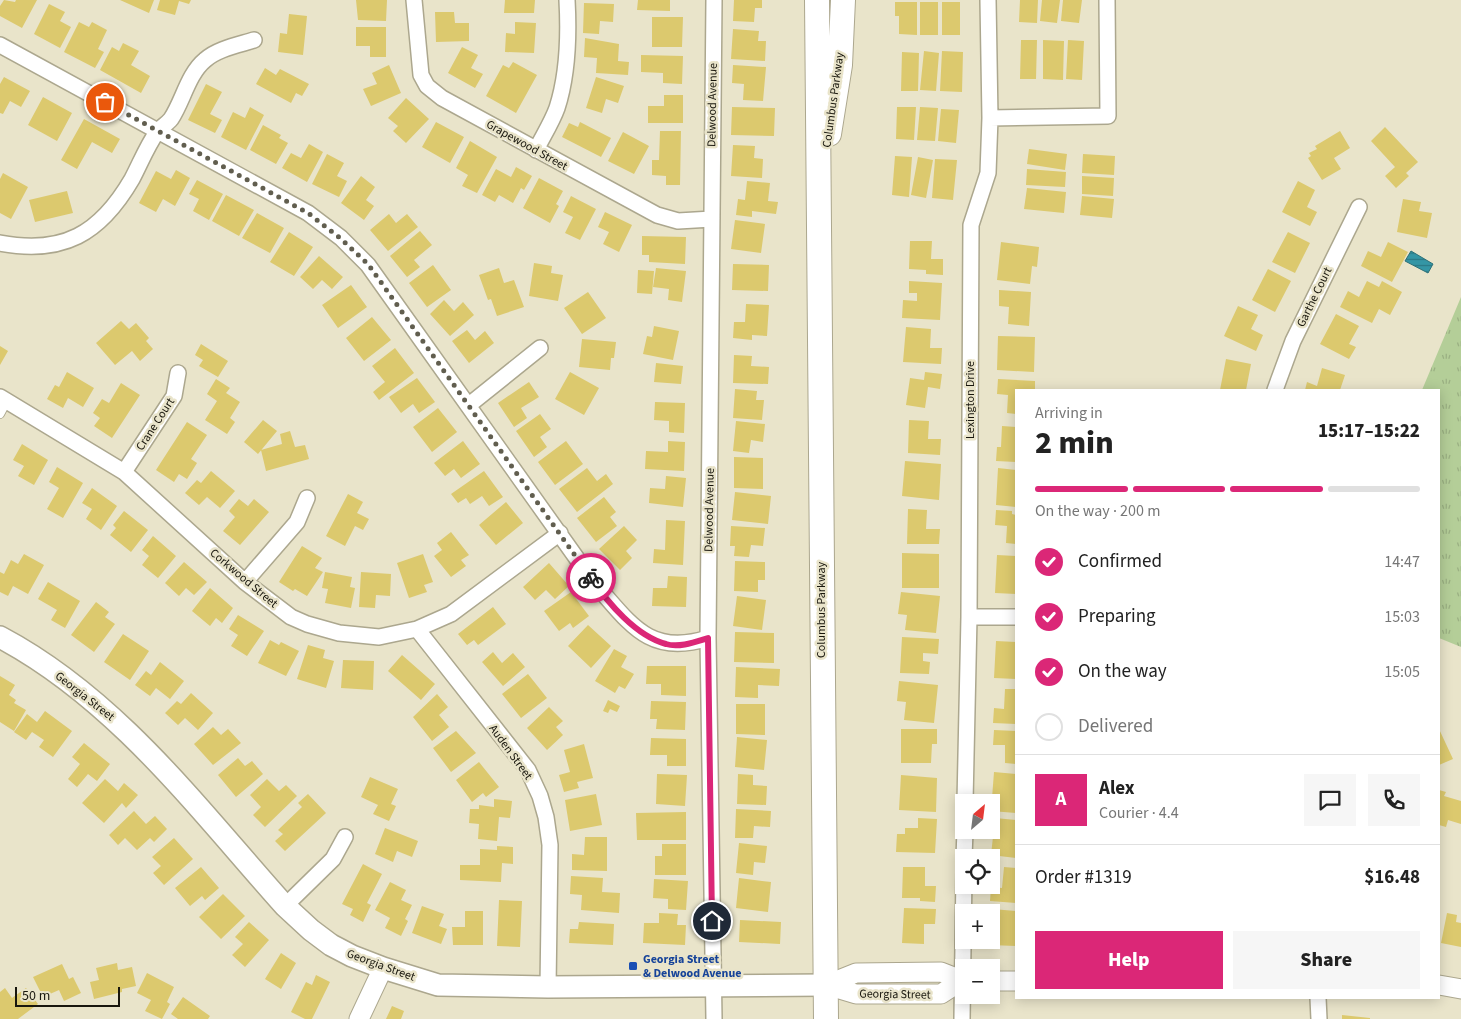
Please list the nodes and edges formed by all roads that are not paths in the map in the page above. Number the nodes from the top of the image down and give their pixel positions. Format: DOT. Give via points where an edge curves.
graph roads {
  1 [pos="414,0"];
  2 [pos="567,0"];
  3 [pos="714,0"];
  4 [pos="816,0"];
  5 [pos="843,0"];
  6 [pos="988,0"];
  7 [pos="1108,0"];
  8 [pos="254,40"];
  9 [pos="0,45"];
  10 [pos="990,118"];
  11 [pos="158,131"];
  12 [pos="536,150"];
  13 [pos="818,200"];
  14 [pos="1359,207"];
  15 [pos="712,218"];
  16 [pos="0,242"];
  17 [pos="540,348"];
  18 [pos="178,373"];
  19 [pos="1275,389"];
  20 [pos="2,404"];
  21 [pos="469,405"];
  22 [pos="124,472"];
  23 [pos="308,498"];
  24 [pos="560,533"];
  25 [pos="245,582"];
  26 [pos="969,617"];
  27 [pos="1015,617"];
  28 [pos="417,629"];
  29 [pos="0,637"];
  30 [pos="708,638"];
  31 [pos="965,794"];
  32 [pos="345,837"];
  33 [pos="964,894"];
  34 [pos="285,906"];
  35 [pos="963,959"];
  36 [pos="383,968"];
  37 [pos="955,978"];
  38 [pos="1000,981"];
  39 [pos="1015,981"];
  40 [pos="713,984"];
  41 [pos="1440,984"];
  42 [pos="826,985"];
  43 [pos="548,987"];
  44 [pos="1461,989"];
  45 [pos="1318,999"];
  46 [pos="962,1004"];
  47 [pos="359,1019"];
  48 [pos="714,1019"];
  49 [pos="826,1019"];
  50 [pos="962,1019"];
  51 [pos="1319,1019"];
  1 -- 12 [label="street, Grapewood Street" via="421,75 427,86 442,98"];
  2 -- 12 [label="street" via="565,78 556,110"];
  3 -- 15 [label="street, Delwood Avenue"];
  4 -- 13 [label="main road, Columbus Parkway"];
  5 -- 13 [label="main road, Columbus Parkway" via="840,65"];
  6 -- 10 [label="street, Lexington Drive"];
  7 -- 10 [label="street" via="1108,116"];
  8 -- 11 [label="street" via="205,60 170,121"];
  9 -- 11 [label="street"];
  10 -- 26 [label="street, Lexington Drive" via="988,173 970,225"];
  11 -- 16 [label="street" via="122,194 89,231 46,246 21,247"];
  11 -- 21 [label="street" via="308,213 340,238 368,264"];
  12 -- 15 [label="street, Grapewood Street" via="657,215 678,221"];
  13 -- 42 [label="main road, Columbus Parkway"];
  14 -- 19 [label="street, Garthe Court" via="1293,341"];
  15 -- 30 [label="street, Delwood Avenue"];
  17 -- 21 [label="street"];
  18 -- 22 [label="street, Crane Court" via="174,396"];
  20 -- 22 [label="street, Corkwood Street"];
  21 -- 24 [label="street"];
  22 -- 25 [label="street, Corkwood Street"];
  23 -- 25 [label="street" via="297,522"];
  24 -- 28 [label="street, Corkwood Street" via="451,614"];
  24 -- 30 [label="street" via="595,584 638,631 667,645 689,644"];
  25 -- 28 [label="street, Corkwood Street" via="291,617 339,633 379,637"];
  26 -- 27 [label="street"];
  26 -- 31 [label="street, Lexington Drive"];
  28 -- 43 [label="street, Auden Street" via="528,770 540,796 550,845"];
  29 -- 34 [label="main road, Georgia Street" via="46,665 116,719"];
  30 -- 40 [label="street, Delwood Avenue"];
  32 -- 34 [label="street" via="333,859"];
  33 -- 35 [label="street"];
  34 -- 36 [label="main road, Georgia Street" via="332,945"];
  36 -- 43 [label="main road, Georgia Street" via="438,984"];
  36 -- 47 [label="street"];
  37 -- 42 [label="street, Georgia Street" via="941,972 856,973"];
  38 -- 39 [label="street"];
  40 -- 42 [label="main road, Georgia Street"];
  40 -- 43 [label="main road, Georgia Street"];
  40 -- 48 [label="street, Delwood Avenue"];
  41 -- 44 [label="street"];
  42 -- 49 [label="main road, Columbus Parkway"];
  45 -- 51 [label="street"];
  46 -- 50 [label="street"];
}
